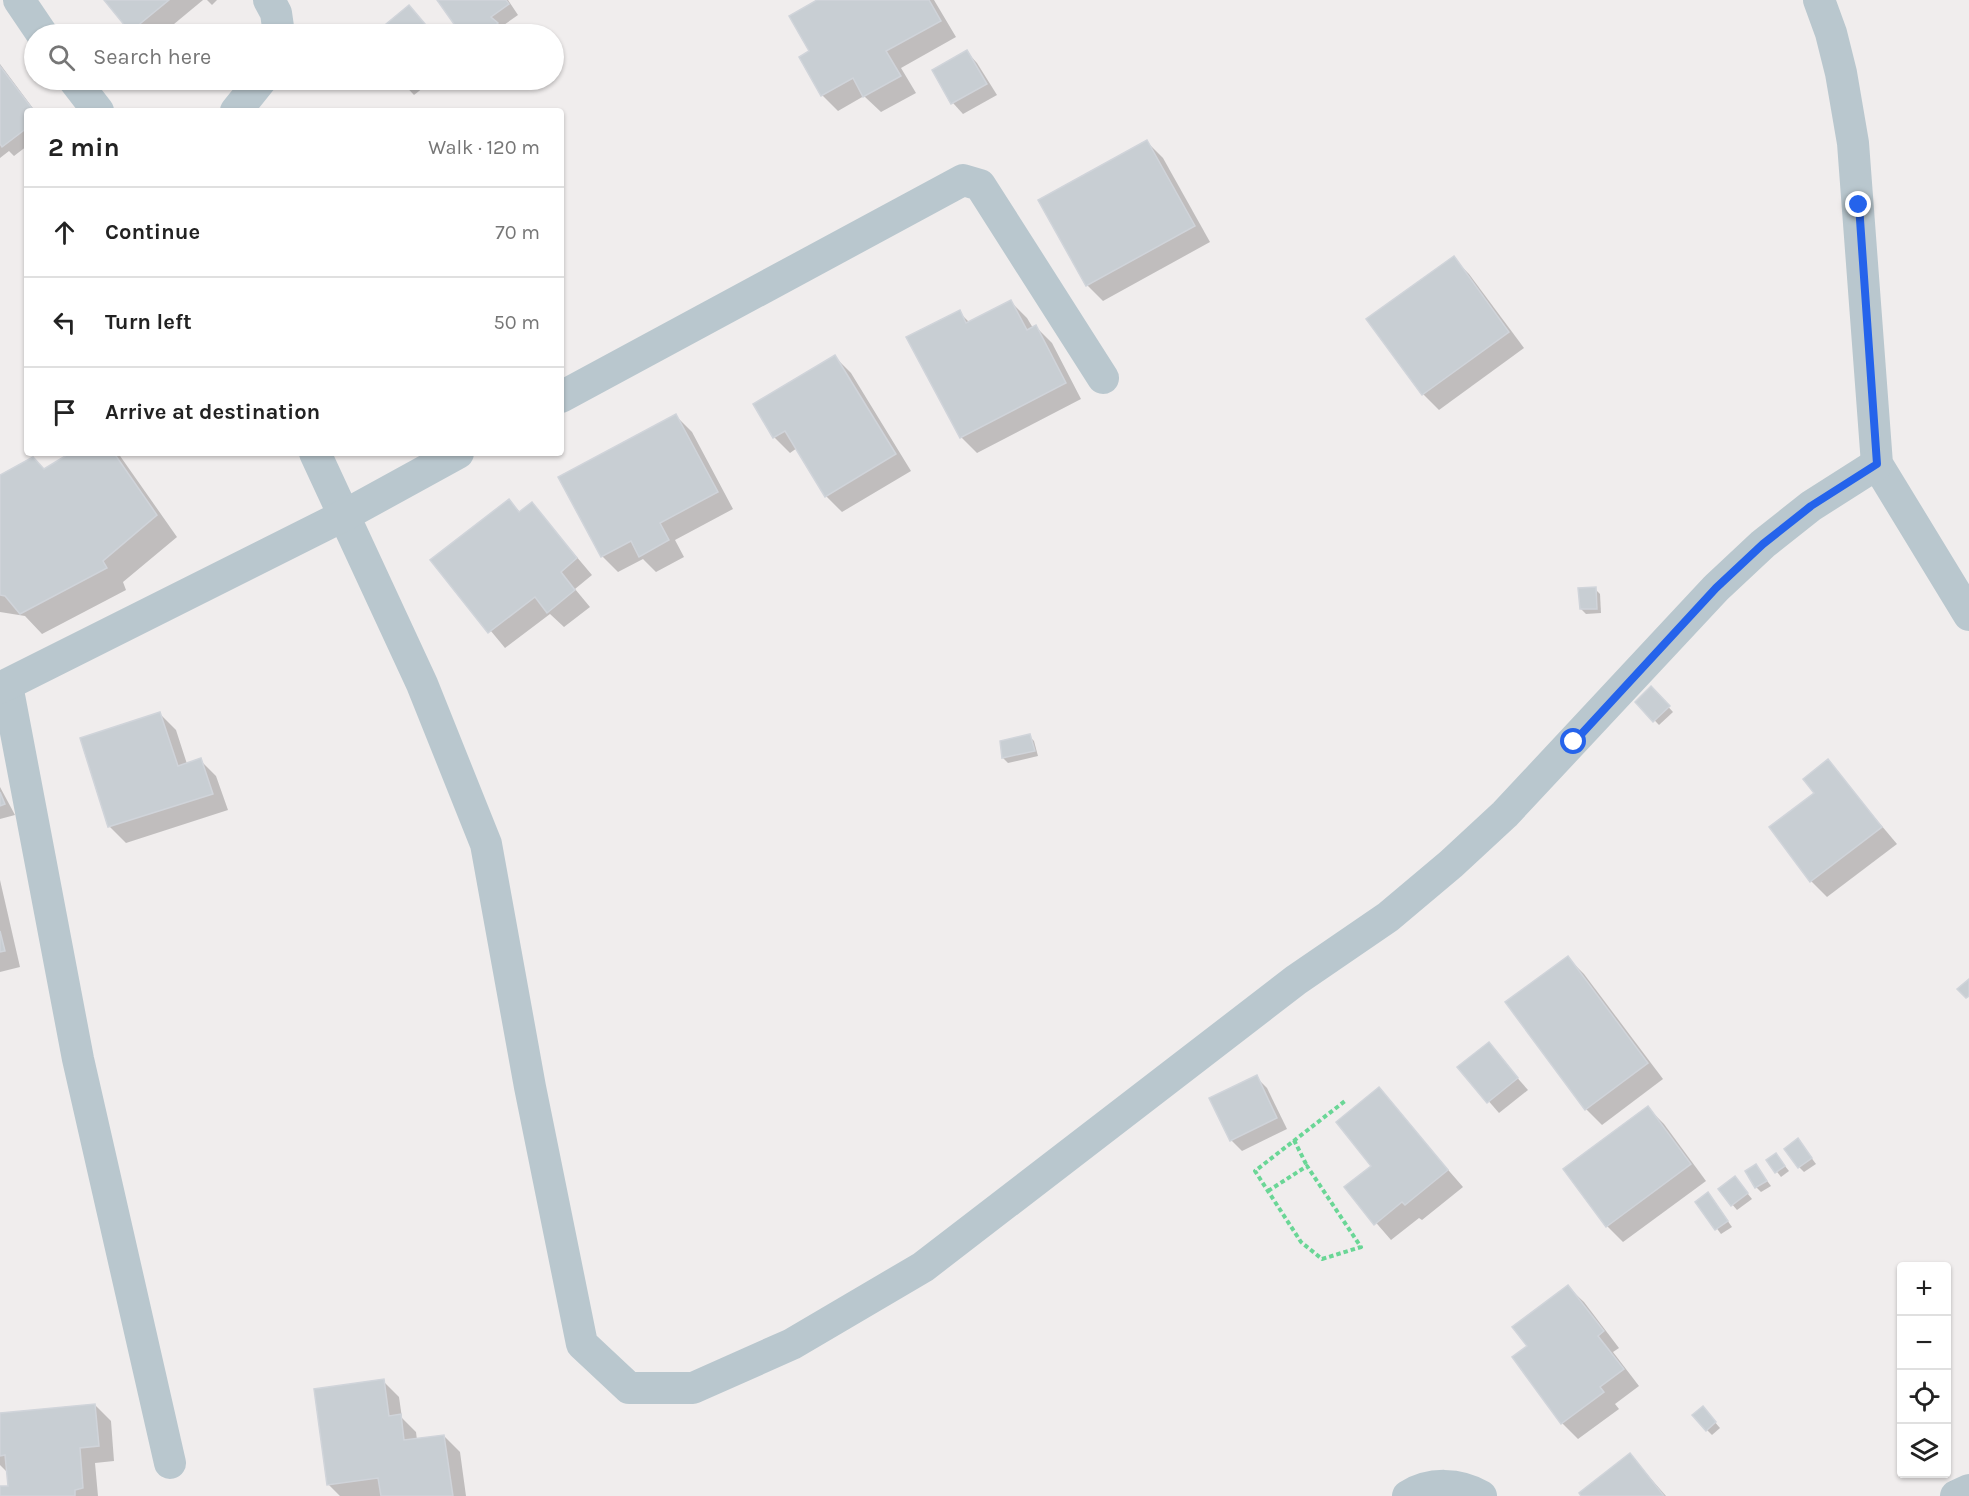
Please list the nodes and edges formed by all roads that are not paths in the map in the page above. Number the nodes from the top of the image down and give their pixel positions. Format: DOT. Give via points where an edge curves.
graph roads {
  1 [pos="19,0"];
  2 [pos="269,0"];
  3 [pos="1819,0"];
  4 [pos="35,24"];
  5 [pos="278,24"];
  6 [pos="82,90"];
  7 [pos="253,90"];
  8 [pos="97,108"];
  9 [pos="238,108"];
  10 [pos="1103,378"];
  11 [pos="564,395"];
  12 [pos="316,456"];
  13 [pos="453,456"];
  14 [pos="1877,464"];
  15 [pos="345,515"];
  16 [pos="1969,615"];
  17 [pos="4,686"];
  18 [pos="170,1463"];
  19 [pos="1969,1490"];
  20 [pos="1408,1496"];
  21 [pos="1481,1496"];
  22 [pos="1956,1496"];
  1 -- 4 [label="street"];
  2 -- 5 [label="street"];
  3 -- 14 [label="street" via="1841,73 1853,143"];
  6 -- 8 [label="street"];
  7 -- 9 [label="street"];
  10 -- 11 [label="street" via="980,185 963,180"];
  12 -- 15 [label="street"];
  13 -- 15 [label="street"];
  14 -- 15 [label="street" via="1811,506 1763,544 1716,588 1505,814 1388,917 1296,980 923,1267 792,1344 693,1388 629,1388 582,1344 486,844 422,684"];
  14 -- 16 [label="street"];
  15 -- 17 [label="street"];
  17 -- 18 [label="street" via="78,1059"];
  19 -- 22 [label="street"];
  20 -- 21 [label="street" via="1435,1486 1465,1488"];
}
